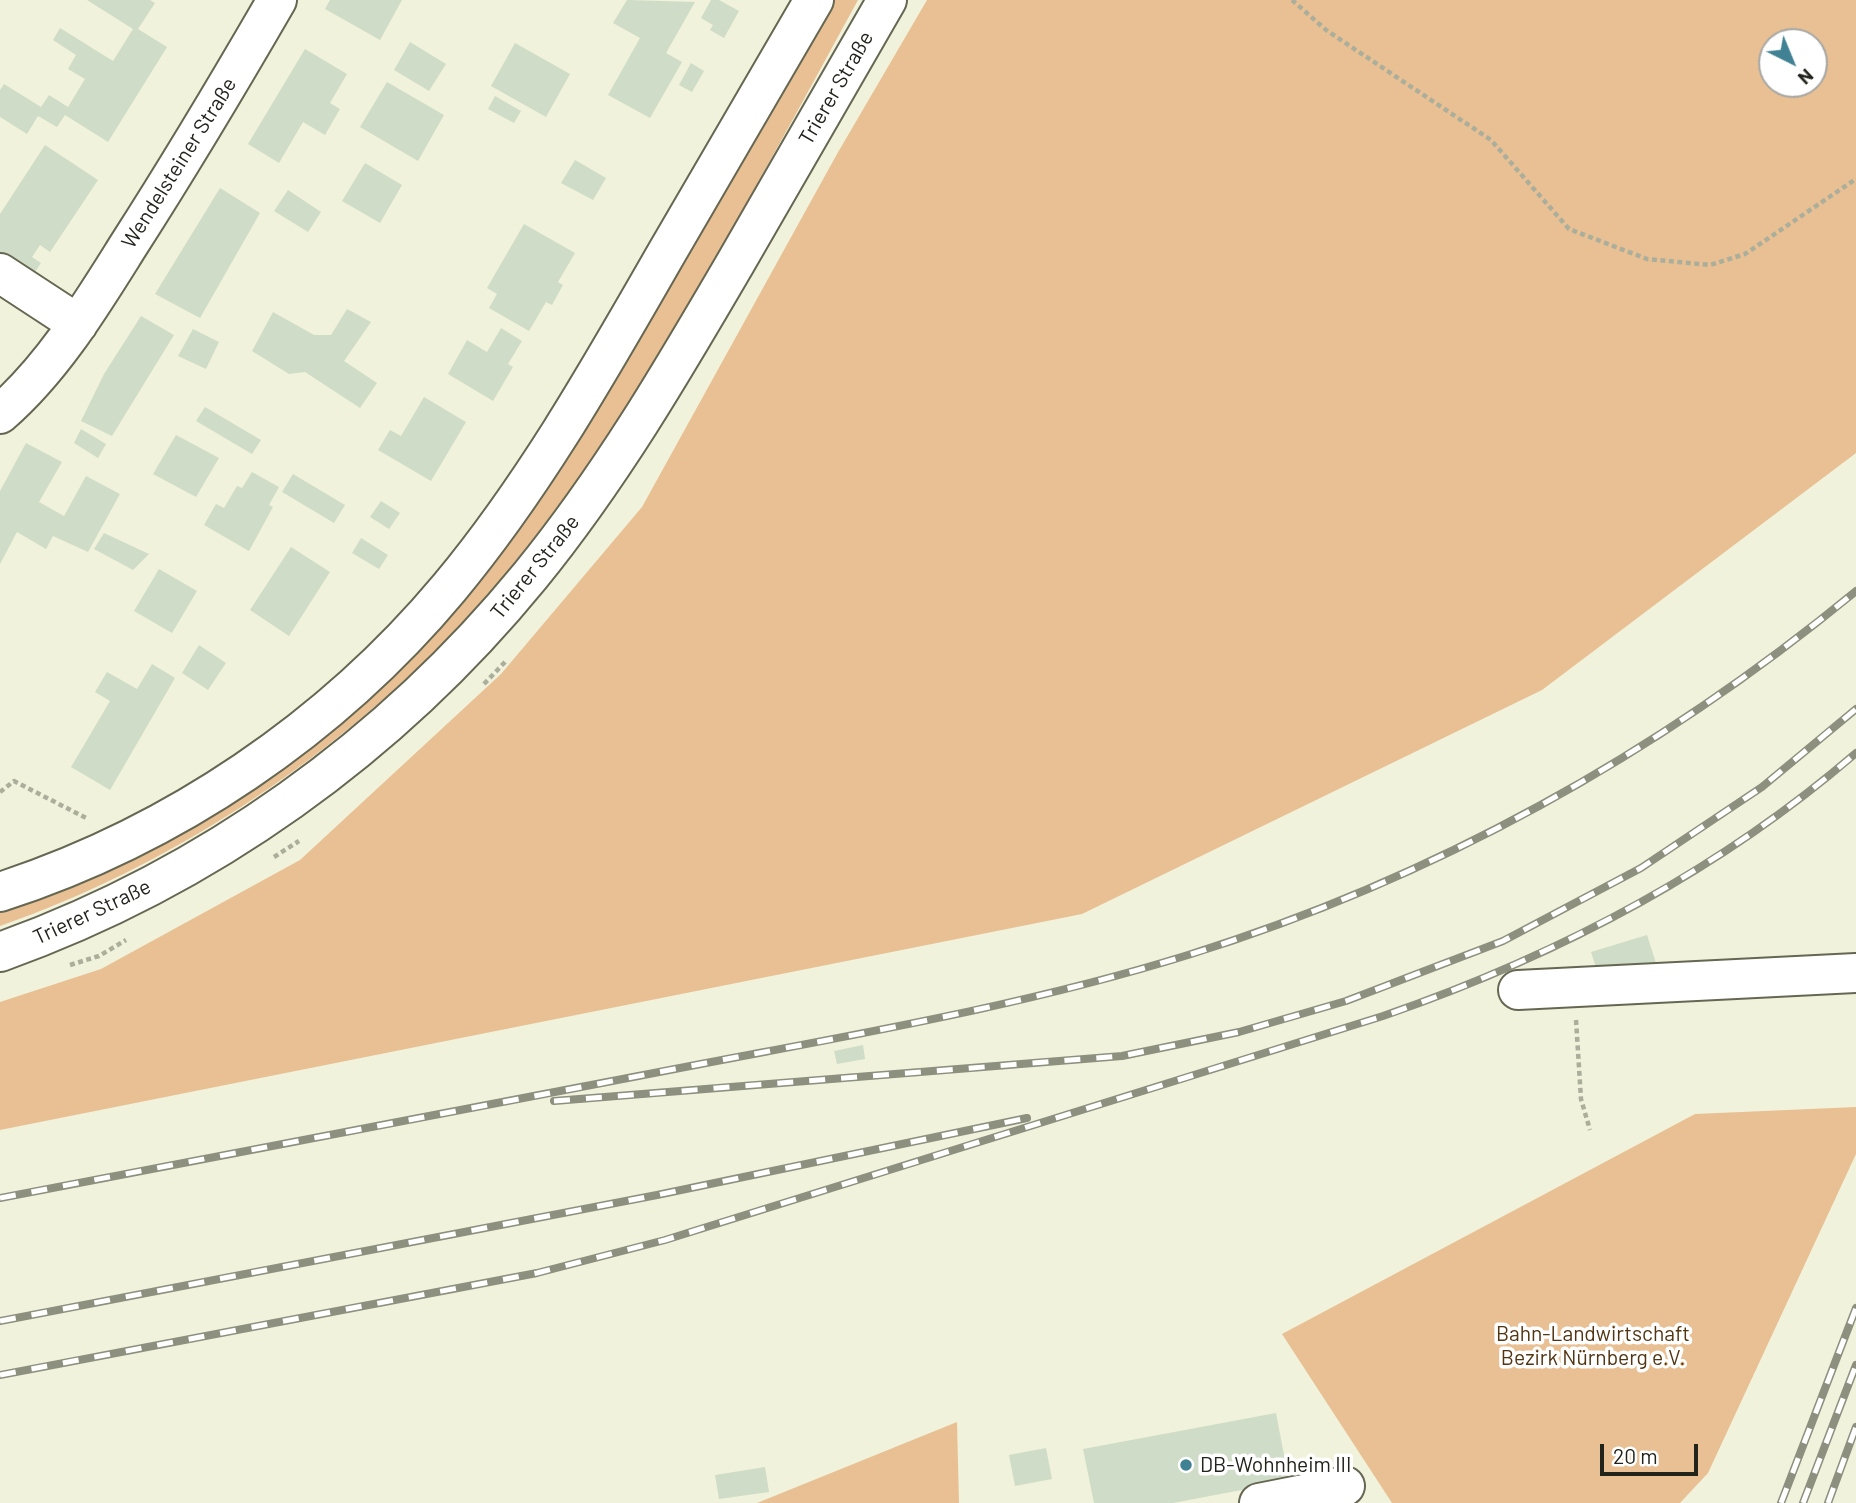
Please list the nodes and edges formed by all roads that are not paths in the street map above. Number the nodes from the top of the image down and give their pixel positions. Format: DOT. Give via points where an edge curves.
graph roads {
  1 [pos="277,0"];
  2 [pos="814,0"];
  3 [pos="887,0"];
  4 [pos="0,273"];
  5 [pos="78,324"];
  6 [pos="0,414"];
  7 [pos="0,892"];
  8 [pos="0,952"];
  9 [pos="1856,973"];
  10 [pos="1518,990"];
  11 [pos="1345,1486"];
  12 [pos="1259,1503"];
  1 -- 5 [label="main road, Wendelsteiner Straße" via="198,136"];
  2 -- 7 [label="main road" via="580,401 504,516 449,587 356,684 299,733 229,782 130,840"];
  3 -- 8 [label="main road, Trierer Straße" via="636,429 557,541 475,639 380,730 240,834 124,899"];
  4 -- 5 [label="main road"];
  5 -- 6 [label="main road, Wendelsteiner Straße"];
  9 -- 10 [label="main road"];
  11 -- 12 [label="main road"];
}
